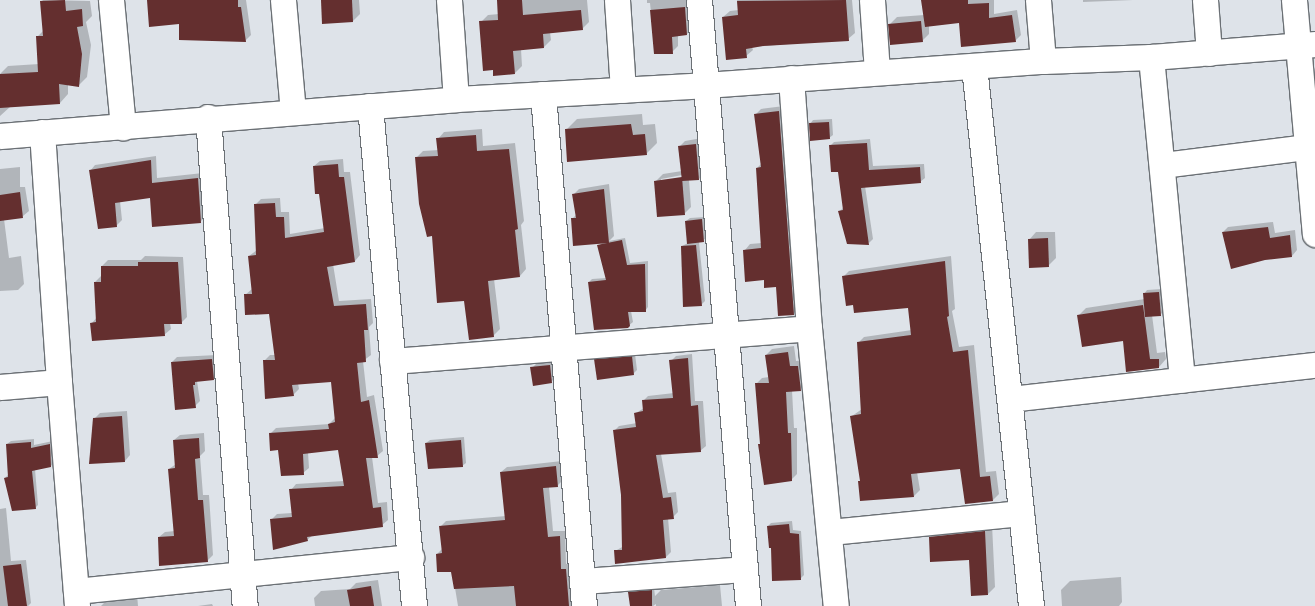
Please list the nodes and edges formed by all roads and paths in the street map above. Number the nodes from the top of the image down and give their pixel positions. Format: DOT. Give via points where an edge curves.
graph roads {
  1 [pos="111,0"];
  2 [pos="283,0"];
  3 [pos="449,0"];
  4 [pos="617,0"];
  5 [pos="699,0"];
  6 [pos="872,0"];
  7 [pos="1038,0"];
  8 [pos="1206,0"];
  9 [pos="1294,0"];
  10 [pos="1307,45"];
  11 [pos="1209,52"];
  12 [pos="1151,57"];
  13 [pos="1043,61"];
  14 [pos="974,66"];
  15 [pos="877,72"];
  16 [pos="791,78"];
  17 [pos="705,85"];
  18 [pos="623,90"];
  19 [pos="543,94"];
  20 [pos="456,99"];
  21 [pos="370,106"];
  22 [pos="293,111"];
  23 [pos="208,117"];
  24 [pos="123,126"];
  25 [pos="42,132"];
  26 [pos="0,136"];
  27 [pos="1311,163"];
  28 [pos="1162,165"];
  29 [pos="1315,234"];
  30 [pos="809,328"];
  31 [pos="726,334"];
  32 [pos="564,347"];
  33 [pos="392,361"];
  34 [pos="1315,365"];
  35 [pos="1182,380"];
  36 [pos="59,382"];
  37 [pos="0,387"];
  38 [pos="1010,399"];
  39 [pos="1021,513"];
  40 [pos="830,532"];
  41 [pos="411,557"];
  42 [pos="745,569"];
  43 [pos="242,574"];
  44 [pos="582,581"];
  45 [pos="76,598"];
  46 [pos="245,606"];
  47 [pos="414,606"];
  48 [pos="584,606"];
  49 [pos="748,606"];
  50 [pos="836,606"];
  51 [pos="1031,606"];
  1 -- 24 [label="street"];
  2 -- 22 [label="street"];
  3 -- 20 [label="street"];
  4 -- 18 [label="street"];
  5 -- 17 [label="street"];
  6 -- 15 [label="street"];
  7 -- 13 [label="street"];
  8 -- 11 [label="street"];
  9 -- 10 [label="street"];
  10 -- 11 [label="street"];
  10 -- 27 [label="street"];
  11 -- 12 [label="street"];
  12 -- 13 [label="street"];
  12 -- 28 [label="street"];
  13 -- 14 [label="street"];
  14 -- 15 [label="street"];
  14 -- 38 [label="street"];
  15 -- 16 [label="street"];
  16 -- 17 [label="street"];
  16 -- 30 [label="street"];
  17 -- 18 [label="street"];
  17 -- 31 [label="street"];
  18 -- 19 [label="street"];
  19 -- 20 [label="street"];
  19 -- 32 [label="street"];
  20 -- 21 [label="street"];
  21 -- 22 [label="street"];
  21 -- 33 [label="street"];
  22 -- 23 [label="street"];
  23 -- 24 [label="street"];
  23 -- 43 [label="street"];
  24 -- 25 [label="street"];
  25 -- 26 [label="street"];
  25 -- 36 [label="street"];
  27 -- 28 [label="street"];
  27 -- 29 [label="street"];
  28 -- 35 [label="street"];
  30 -- 31 [label="street"];
  30 -- 40 [label="street"];
  31 -- 32 [label="street"];
  31 -- 42 [label="street"];
  32 -- 33 [label="street"];
  32 -- 44 [label="street"];
  33 -- 41 [label="street"];
  34 -- 35 [label="street"];
  35 -- 38 [label="street"];
  36 -- 37 [label="street"];
  36 -- 45 [label="street"];
  38 -- 39 [label="street"];
  39 -- 40 [label="street"];
  39 -- 51 [label="street"];
  40 -- 50 [label="street"];
  41 -- 43 [label="street"];
  41 -- 47 [label="street"];
  42 -- 44 [label="street"];
  42 -- 49 [label="street"];
  43 -- 45 [label="street"];
  43 -- 46 [label="street"];
  44 -- 48 [label="street"];
}
